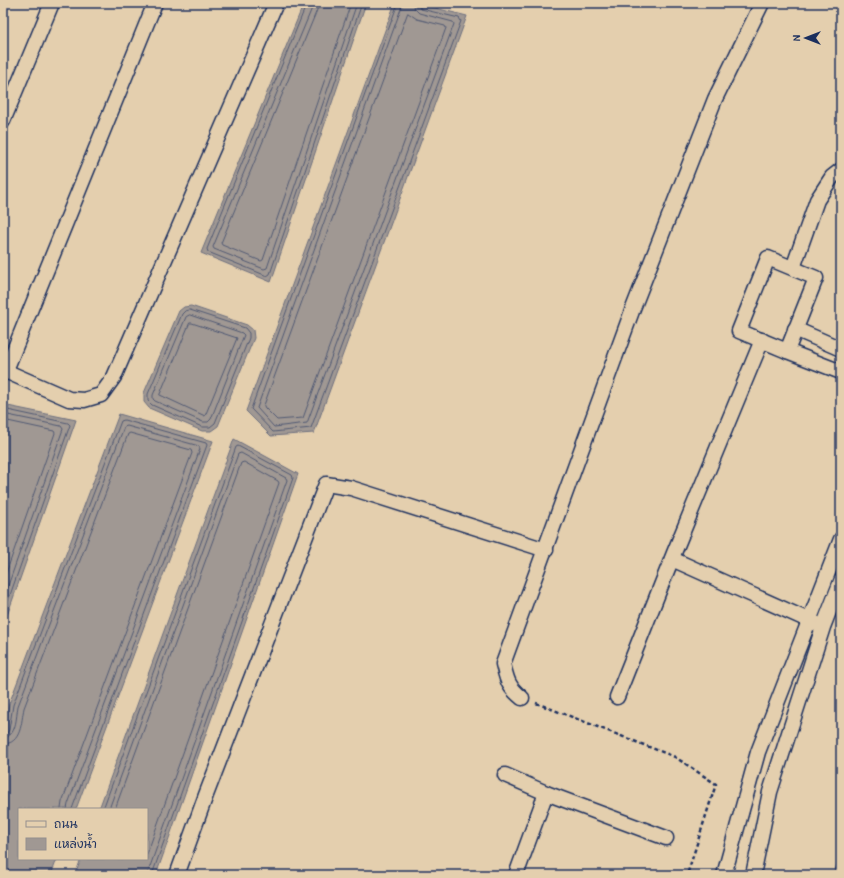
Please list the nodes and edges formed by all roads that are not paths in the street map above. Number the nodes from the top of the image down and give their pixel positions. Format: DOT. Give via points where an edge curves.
graph roads {
  1 [pos="52,3"];
  2 [pos="155,3"];
  3 [pos="276,3"];
  4 [pos="762,3"];
  5 [pos="3,121"];
  6 [pos="841,170"];
  7 [pos="793,268"];
  8 [pos="795,329"];
  9 [pos="762,340"];
  10 [pos="841,349"];
  11 [pos="787,350"];
  12 [pos="5,370"];
  13 [pos="841,372"];
  14 [pos="841,539"];
  15 [pos="546,550"];
  16 [pos="672,559"];
  17 [pos="841,581"];
  18 [pos="810,621"];
  19 [pos="823,627"];
  20 [pos="617,697"];
  21 [pos="522,698"];
  22 [pos="505,775"];
  23 [pos="546,793"];
  24 [pos="666,838"];
  25 [pos="177,875"];
  26 [pos="516,875"];
  27 [pos="724,875"];
  28 [pos="753,875"];
  1 -- 5 [label="street"];
  2 -- 12 [label="street"];
  3 -- 12 [label="street" via="114,377 101,395 84,400 69,399"];
  4 -- 15 [label="street" via="712,106 632,311"];
  6 -- 7 [label="street" via="832,177 817,200"];
  7 -- 8 [label="street" via="816,278"];
  7 -- 9 [label="street" via="768,258 739,331"];
  8 -- 10 [label="street"];
  8 -- 11 [label="street"];
  9 -- 11 [label="street"];
  9 -- 16 [label="street"];
  11 -- 13 [label="street"];
  14 -- 18 [label="street"];
  15 -- 21 [label="street" via="503,664 506,680 512,690"];
  15 -- 25 [label="street" via="351,488 326,484"];
  16 -- 18 [label="street"];
  16 -- 20 [label="street"];
  17 -- 19 [label="street"];
  18 -- 19 [label="street"];
  18 -- 27 [label="street" via="758,752"];
  19 -- 28 [label="street" via="770,792"];
  22 -- 23 [label="street"];
  23 -- 24 [label="street"];
  23 -- 26 [label="street"];
}
